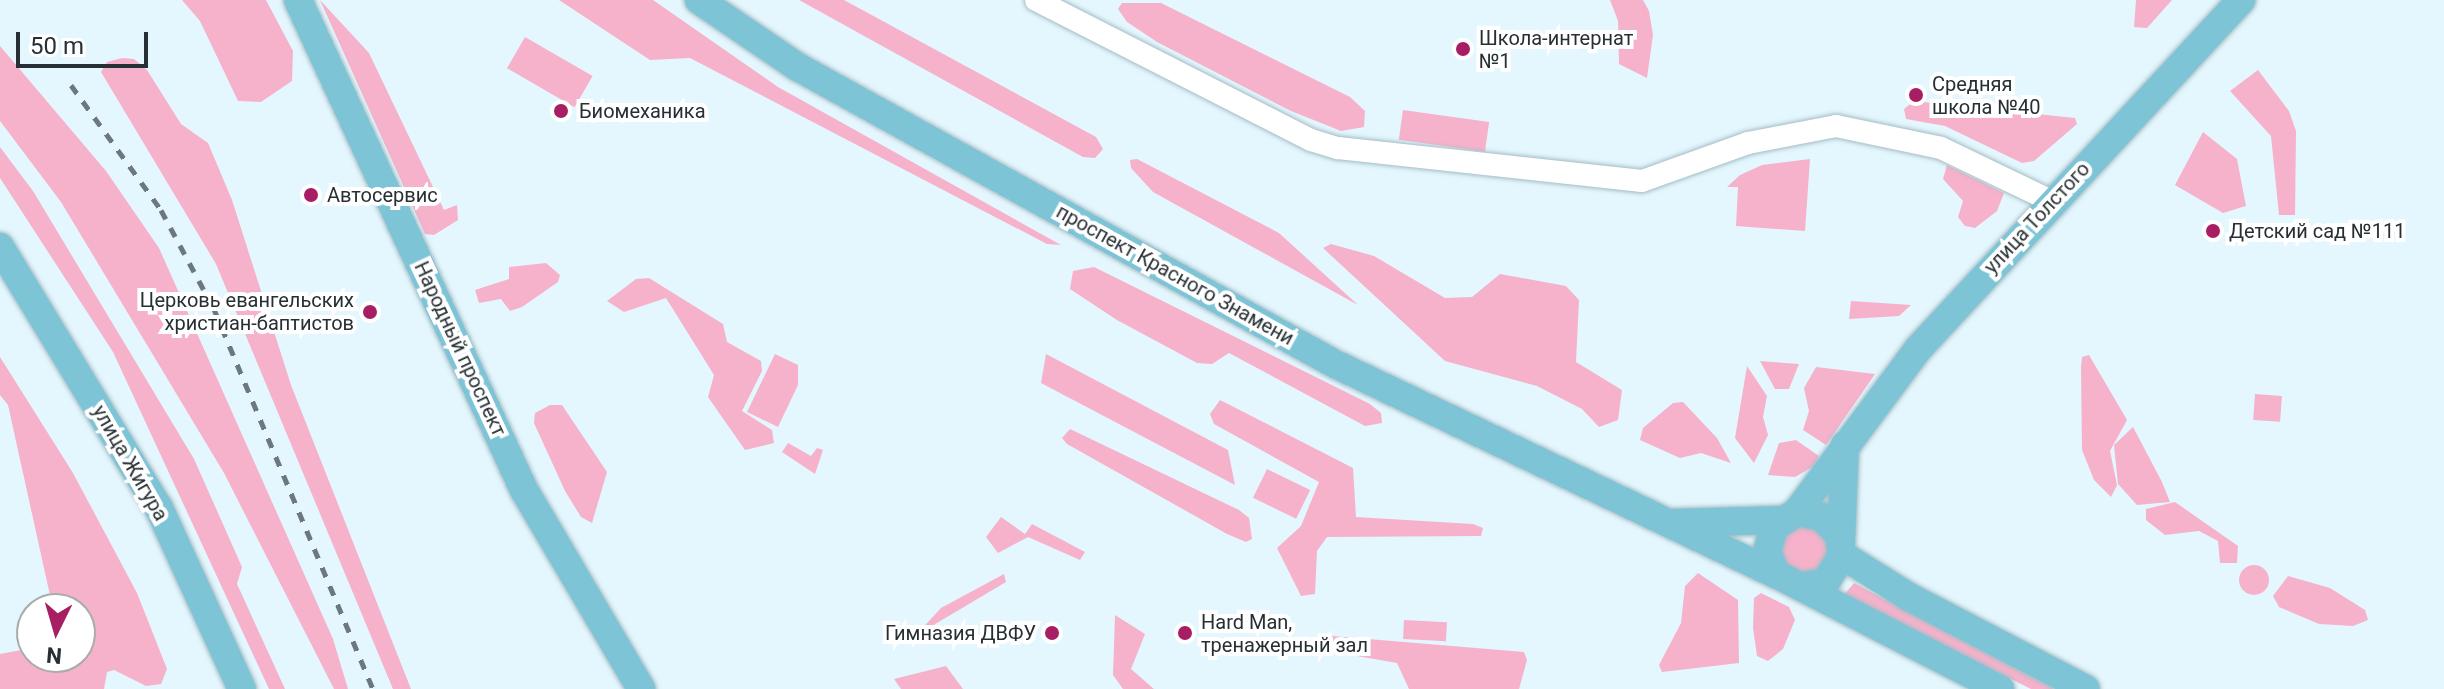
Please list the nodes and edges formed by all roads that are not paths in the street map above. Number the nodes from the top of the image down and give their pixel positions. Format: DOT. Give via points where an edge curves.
graph roads {
  1 [pos="298,0"];
  2 [pos="699,0"];
  3 [pos="1036,0"];
  4 [pos="2241,0"];
  5 [pos="2051,201"];
  6 [pos="0,247"];
  7 [pos="1845,445"];
  8 [pos="1790,516"];
  9 [pos="1666,523"];
  10 [pos="1842,549"];
  11 [pos="1776,574"];
  12 [pos="1801,587"];
  13 [pos="242,689"];
  14 [pos="641,689"];
  15 [pos="2000,689"];
  16 [pos="2086,689"];
  1 -- 14 [label="main road, Народный проспект" via="524,490"];
  2 -- 9 [label="main road, проспект Красного Знамени" via="796,66 1335,364"];
  3 -- 5 [label="street" via="1311,140 1338,148 1642,181 1748,143 1836,126 1941,148"];
  4 -- 5 [label="main road, улица Толстого"];
  5 -- 7 [label="main road, улица Толстого" via="1919,348"];
  6 -- 13 [label="main road, улица Жигура" via="159,508"];
  7 -- 8 [label="main road, улица Толстого"];
  7 -- 10 [label="main road"];
  8 -- 9 [label="main road, проспект Красного Знамени"];
  8 -- 10 [label="main road, проспект Красного Знамени" via="1827,520"];
  8 -- 11 [label="main road" via="1767,546"];
  9 -- 11 [label="main road, проспект Красного Знамени"];
  10 -- 12 [label="main road" via="1826,582"];
  10 -- 16 [label="main road, проспект Красного Знамени" via="1909,597"];
  11 -- 12 [label="main road, проспект Красного Знамени"];
  12 -- 15 [label="main road, проспект Красного Знамени"];
}
